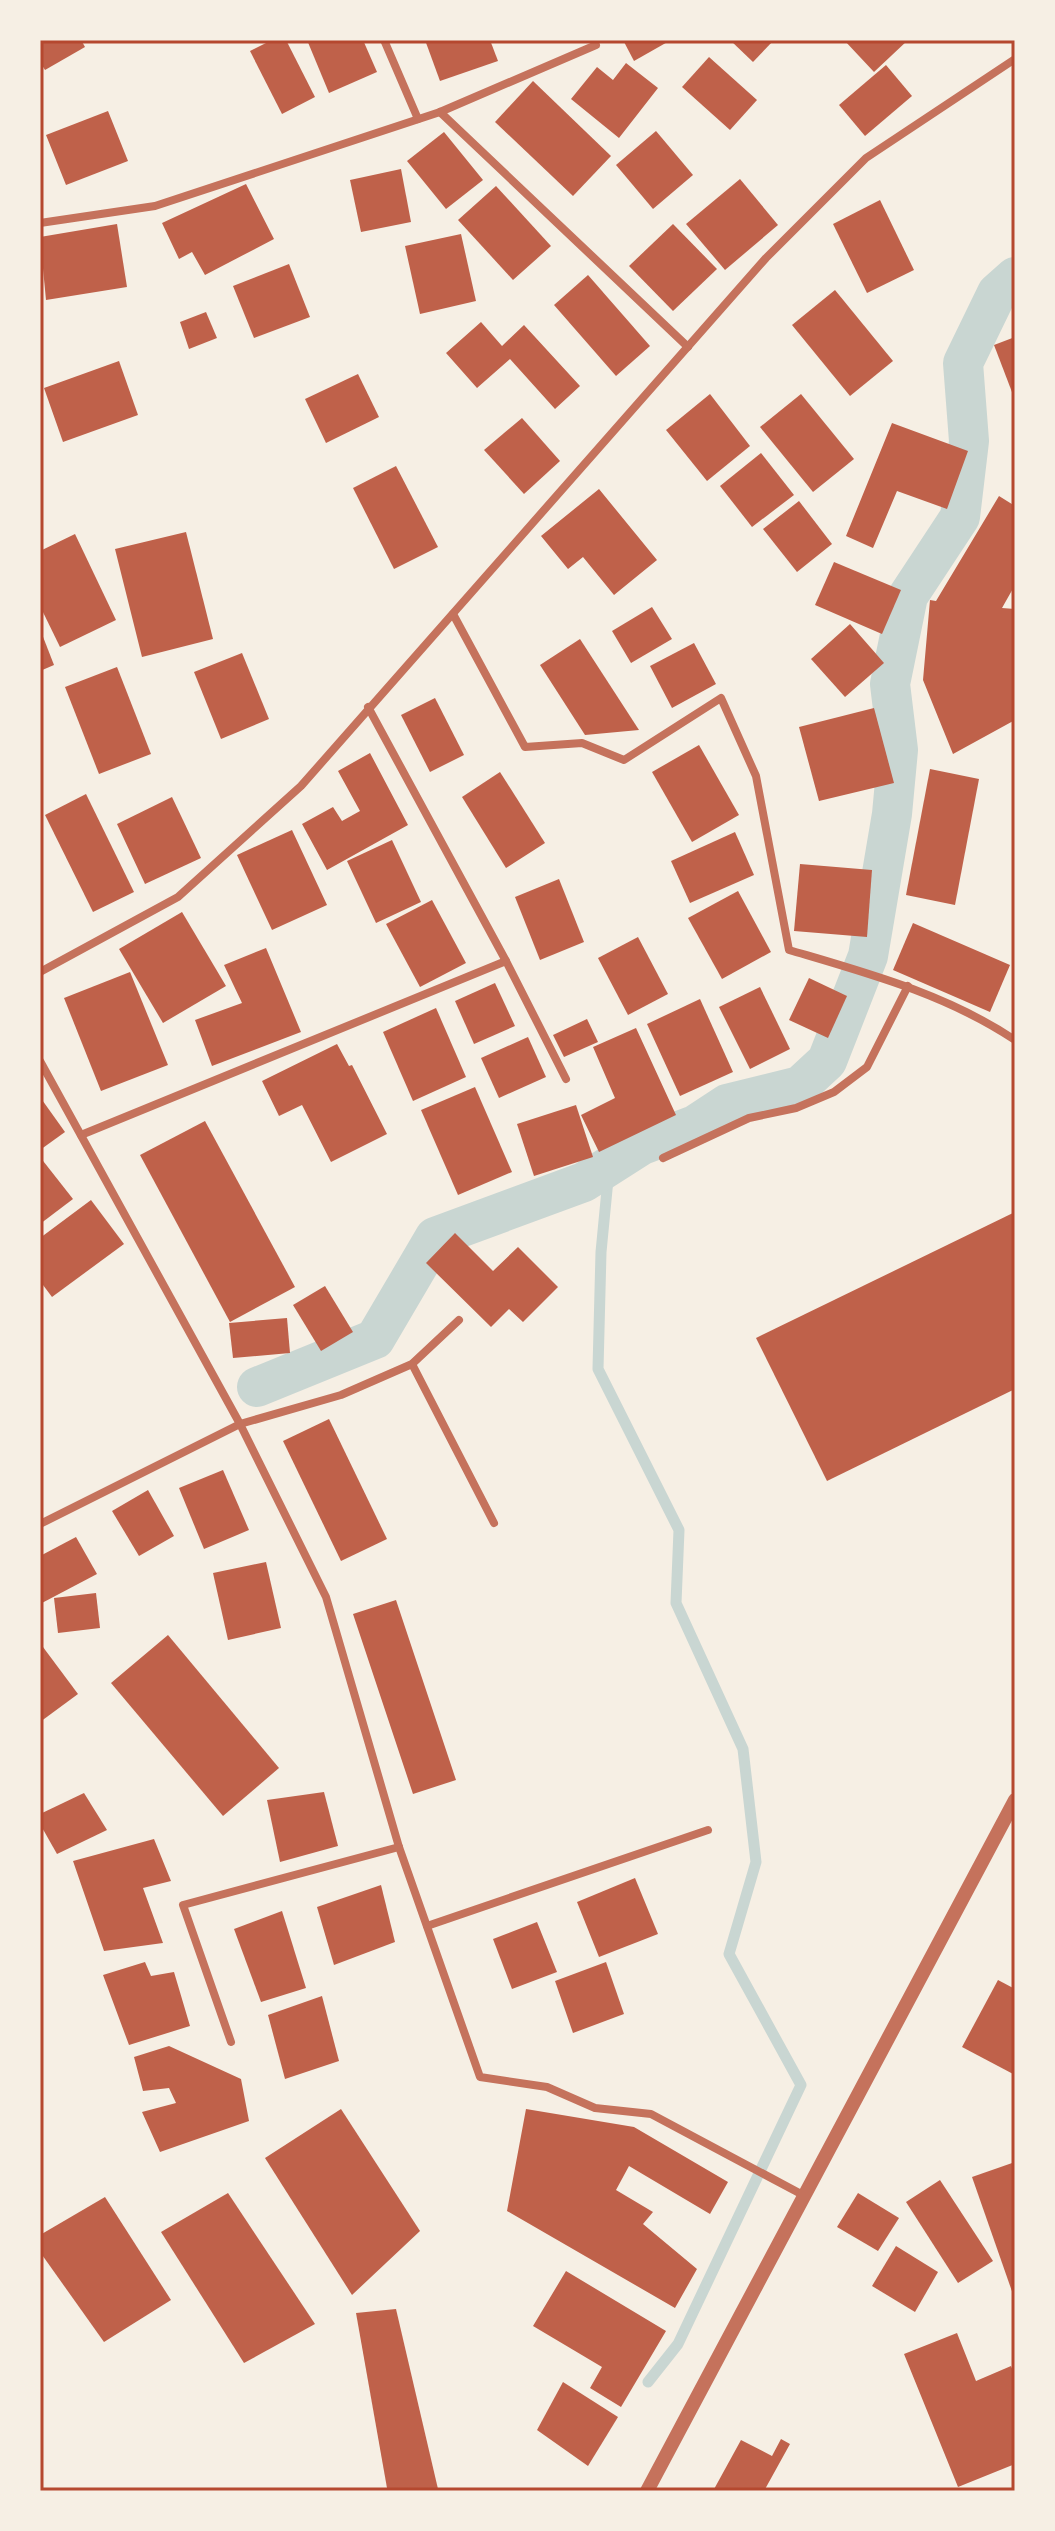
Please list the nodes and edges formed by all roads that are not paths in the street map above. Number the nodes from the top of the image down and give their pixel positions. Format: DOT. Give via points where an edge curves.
graph roads {
  1 [pos="384,40"];
  2 [pos="593,40"];
  3 [pos="1015,59"];
  4 [pos="440,112"];
  5 [pos="418,119"];
  6 [pos="40,223"];
  7 [pos="688,347"];
  8 [pos="453,614"];
  9 [pos="368,707"];
  10 [pos="506,961"];
  11 [pos="40,972"];
  12 [pos="908,986"];
  13 [pos="1015,1040"];
  14 [pos="40,1061"];
  15 [pos="566,1079"];
  16 [pos="81,1135"];
  17 [pos="663,1158"];
  18 [pos="459,1320"];
  19 [pos="412,1364"];
  20 [pos="240,1424"];
  21 [pos="494,1523"];
  22 [pos="40,1524"];
  23 [pos="1015,1800"];
  24 [pos="708,1830"];
  25 [pos="399,1847"];
  26 [pos="427,1926"];
  27 [pos="231,2042"];
  28 [pos="803,2195"];
  29 [pos="647,2491"];
  1 -- 5 [label="street"];
  2 -- 4 [label="street" via="596,45"];
  3 -- 7 [label="street" via="866,158 766,258"];
  4 -- 5 [label="street"];
  4 -- 7 [label="street"];
  5 -- 6 [label="street" via="155,206"];
  7 -- 8 [label="street"];
  8 -- 9 [label="street"];
  8 -- 12 [label="street" via="525,747 582,743 624,760 721,698 756,776 789,950"];
  9 -- 10 [label="street"];
  9 -- 11 [label="street" via="301,786 178,897"];
  10 -- 15 [label="street"];
  10 -- 16 [label="street"];
  12 -- 13 [label="street"];
  12 -- 17 [label="street" via="867,1067 834,1092 796,1108 749,1118"];
  14 -- 16 [label="street"];
  16 -- 20 [label="street"];
  18 -- 19 [label="street"];
  19 -- 20 [label="street" via="341,1395"];
  19 -- 21 [label="street"];
  20 -- 22 [label="street"];
  20 -- 25 [label="street" via="326,1597"];
  23 -- 28 [label="street"];
  24 -- 26 [label="street"];
  25 -- 26 [label="street"];
  25 -- 27 [label="street" via="183,1905"];
  26 -- 28 [label="street" via="480,2077 547,2087 595,2108 651,2114"];
  28 -- 29 [label="street"];
}
